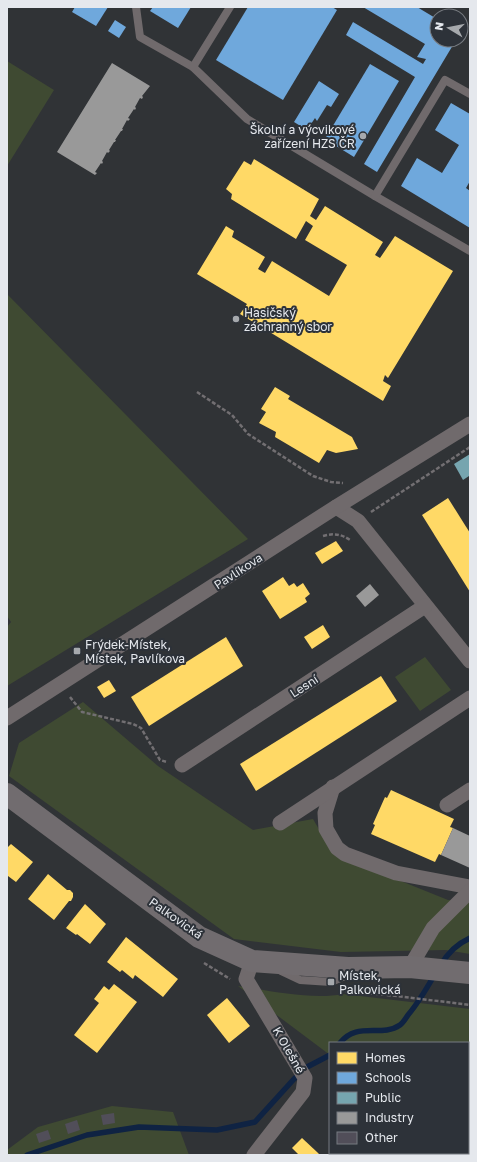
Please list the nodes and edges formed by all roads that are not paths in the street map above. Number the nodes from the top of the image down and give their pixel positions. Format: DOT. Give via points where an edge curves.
graph roads {
  1 [pos="136,7"];
  2 [pos="230,7"];
  3 [pos="193,67"];
  4 [pos="470,94"];
  5 [pos="375,196"];
  6 [pos="470,250"];
  7 [pos="470,424"];
  8 [pos="336,507"];
  9 [pos="425,606"];
  10 [pos="470,661"];
  11 [pos="470,698"];
  12 [pos="7,718"];
  13 [pos="182,766"];
  14 [pos="333,787"];
  15 [pos="470,790"];
  16 [pos="8,792"];
  17 [pos="447,805"];
  18 [pos="280,823"];
  19 [pos="470,887"];
  20 [pos="470,891"];
  21 [pos="257,962"];
  22 [pos="416,968"];
  23 [pos="461,972"];
  24 [pos="254,1155"];
  1 -- 3 [label="lane" via="140,38"];
  2 -- 3 [label="lane"];
  3 -- 5 [label="lane" via="247,119"];
  4 -- 5 [label="lane" via="445,80"];
  5 -- 6 [label="lane"];
  7 -- 8 [label="street, Pavlíkova"];
  8 -- 9 [label="street" via="358,521"];
  8 -- 12 [label="street, Pavlíkova"];
  9 -- 10 [label="street"];
  9 -- 13 [label="street, Lesní"];
  11 -- 14 [label="street"];
  14 -- 18 [label="street"];
  14 -- 19 [label="street" via="325,813 326,829 337,848 345,854 396,873"];
  15 -- 17 [label="street"];
  16 -- 21 [label="street, Palkovická" via="199,937"];
  20 -- 22 [label="street" via="433,928"];
  21 -- 22 [label="street, Palkovická" via="362,968"];
  21 -- 24 [label="street, K Olešné" via="246,979 302,1072 303,1092"];
  22 -- 23 [label="street, Palkovická"];
}
